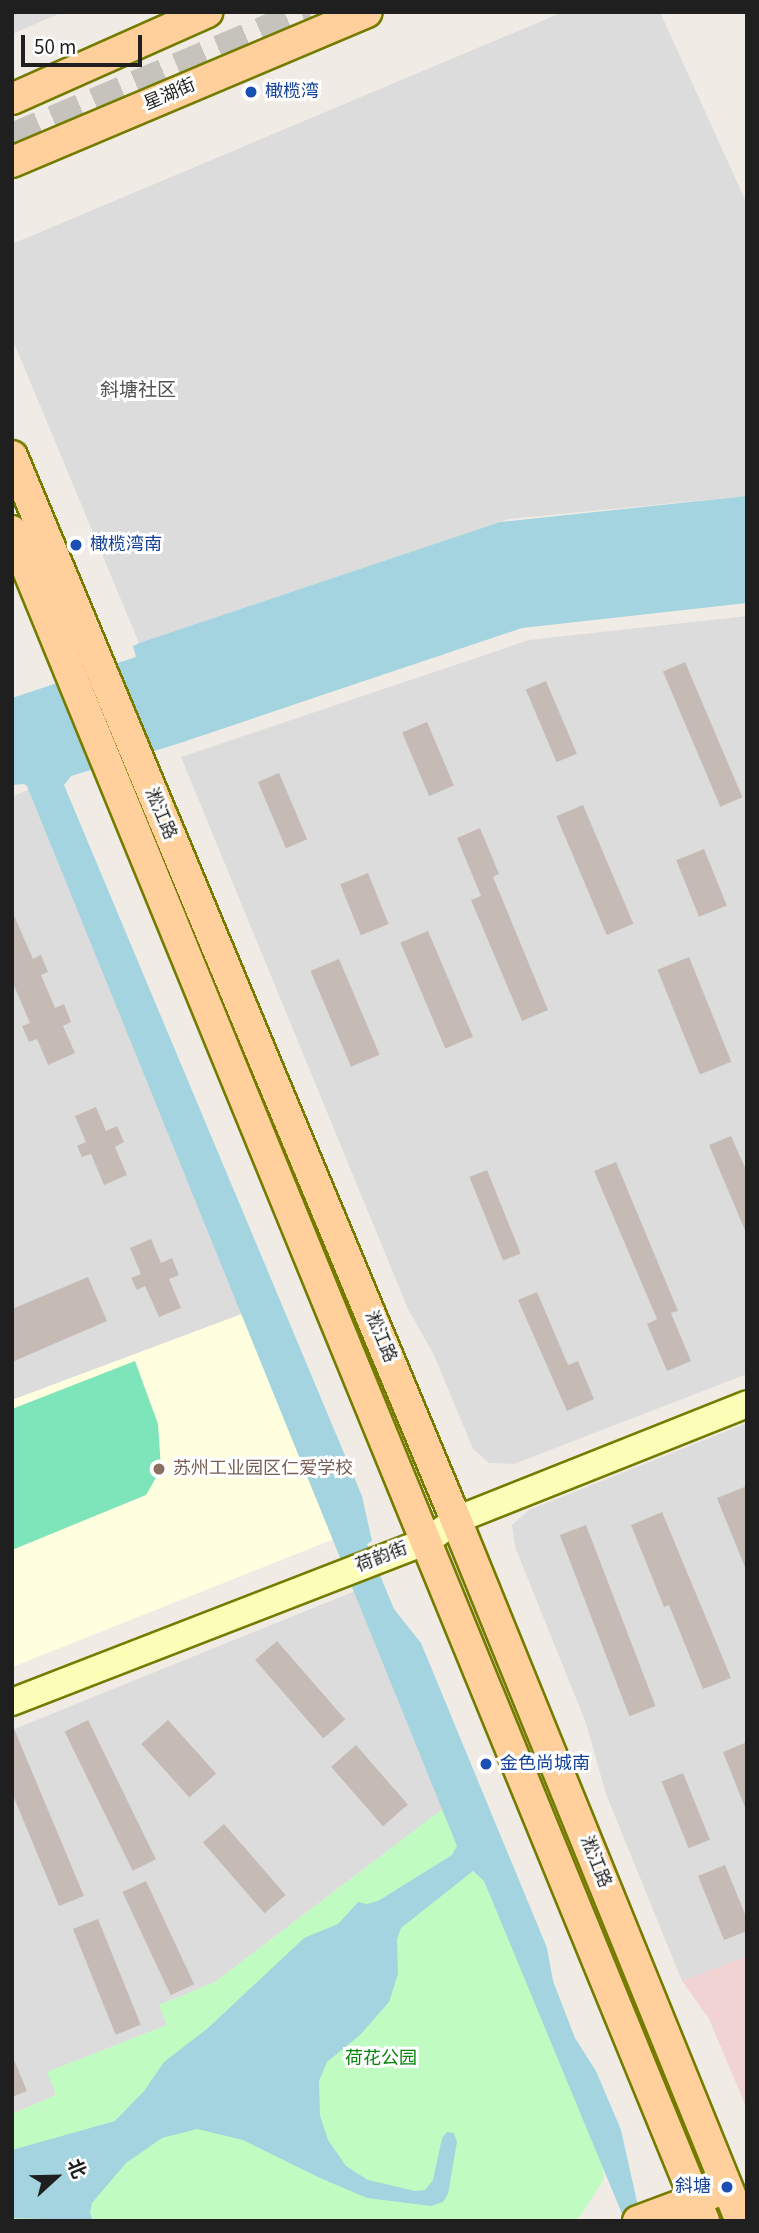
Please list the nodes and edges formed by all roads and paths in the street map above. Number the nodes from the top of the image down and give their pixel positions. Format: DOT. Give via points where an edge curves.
graph roads {
  1 [pos="207,12"];
  2 [pos="367,12"];
  3 [pos="12,99"];
  4 [pos="12,162"];
  5 [pos="12,456"];
  6 [pos="12,531"];
  7 [pos="82,663"];
  8 [pos="747,1404"];
  9 [pos="456,1520"];
  10 [pos="427,1541"];
  11 [pos="12,1702"];
  12 [pos="740,2201"];
  13 [pos="701,2213"];
  14 [pos="644,2218"];
  1 -- 3 [label="main road"];
  2 -- 4 [label="main road, 星湖街"];
  5 -- 7 [label="main road, 淞江路"];
  6 -- 7 [label="main road, 淞江路"];
  7 -- 9 [label="main road, 淞江路" via="142,771"];
  7 -- 10 [label="main road, 淞江路" via="115,785"];
  8 -- 9 [label="street, 荷韵街"];
  9 -- 10 [label="street, 荷韵街"];
  9 -- 12 [label="main road, 淞江路"];
  10 -- 11 [label="street, 荷韵街"];
  10 -- 13 [label="main road, 淞江路"];
  12 -- 13 [label="main road"];
  13 -- 14 [label="main road"];
}
